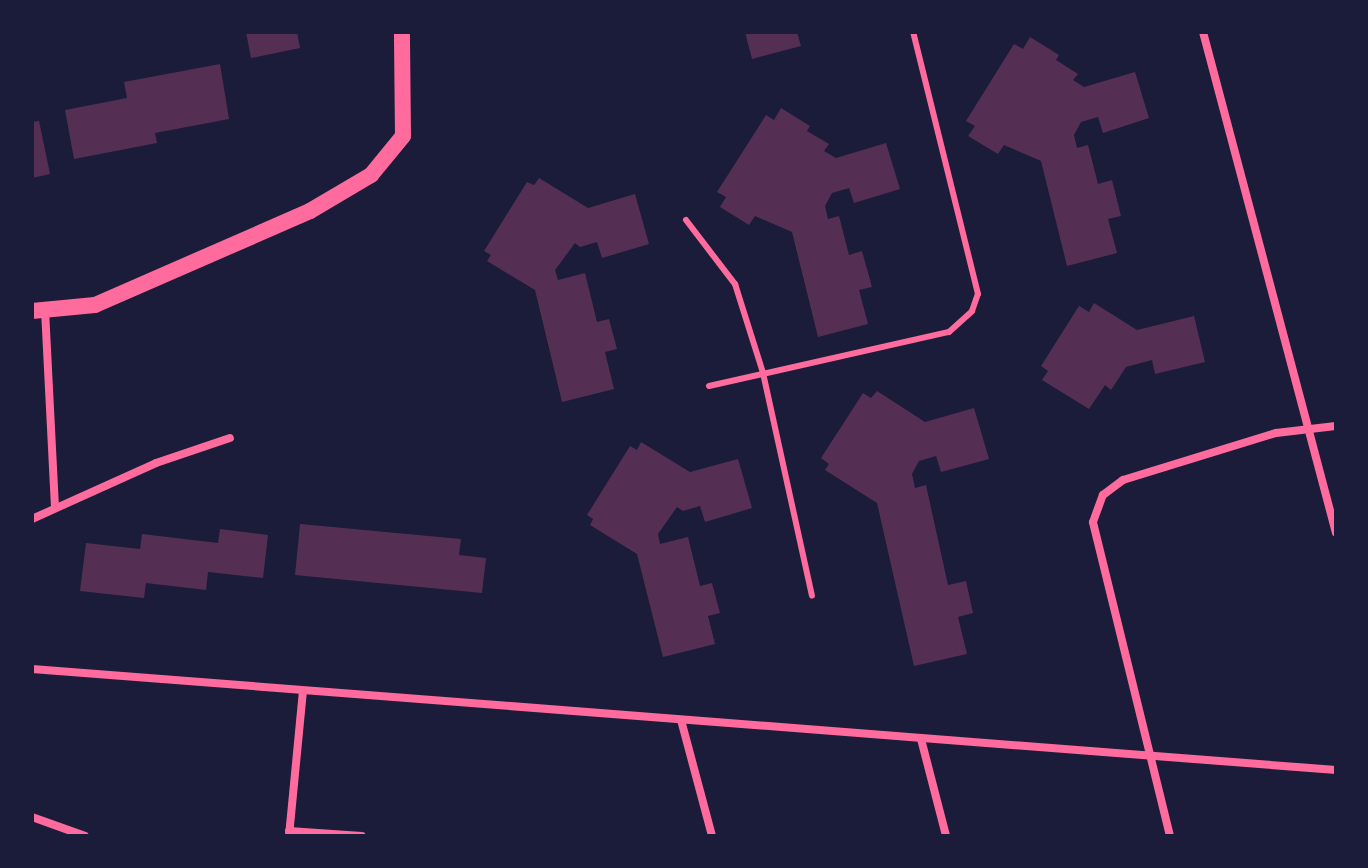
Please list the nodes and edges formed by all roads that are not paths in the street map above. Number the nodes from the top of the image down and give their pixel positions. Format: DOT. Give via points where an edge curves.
graph roads {
  1 [pos="402,32"];
  2 [pos="913,32"];
  3 [pos="1203,32"];
  4 [pos="686,220"];
  5 [pos="38,310"];
  6 [pos="763,373"];
  7 [pos="709,386"];
  8 [pos="1336,426"];
  9 [pos="1311,432"];
  10 [pos="230,438"];
  11 [pos="55,505"];
  12 [pos="32,519"];
  13 [pos="1336,533"];
  14 [pos="812,596"];
  15 [pos="32,669"];
  16 [pos="303,691"];
  17 [pos="681,720"];
  18 [pos="921,739"];
  19 [pos="1152,759"];
  20 [pos="1336,770"];
  21 [pos="32,817"];
  22 [pos="289,833"];
  23 [pos="85,836"];
  24 [pos="362,836"];
  25 [pos="712,836"];
  26 [pos="946,836"];
  27 [pos="1170,836"];
  1 -- 5 [label="main road" via="403,136 371,175 310,211 95,305"];
  2 -- 6 [label="lane" via="978,294 972,311 949,332"];
  3 -- 9 [label="street"];
  4 -- 6 [label="lane" via="735,284"];
  5 -- 11 [label="street"];
  6 -- 7 [label="lane"];
  6 -- 14 [label="lane"];
  8 -- 9 [label="street"];
  9 -- 13 [label="street"];
  9 -- 19 [label="street" via="1276,433 1123,480 1103,495 1093,522"];
  10 -- 11 [label="street"];
  11 -- 12 [label="street"];
  15 -- 16 [label="street"];
  16 -- 17 [label="street"];
  16 -- 22 [label="street"];
  17 -- 18 [label="street"];
  17 -- 25 [label="street"];
  18 -- 19 [label="street"];
  18 -- 26 [label="street"];
  19 -- 20 [label="street"];
  19 -- 27 [label="street"];
  21 -- 23 [label="street"];
  22 -- 24 [label="street"];
}
